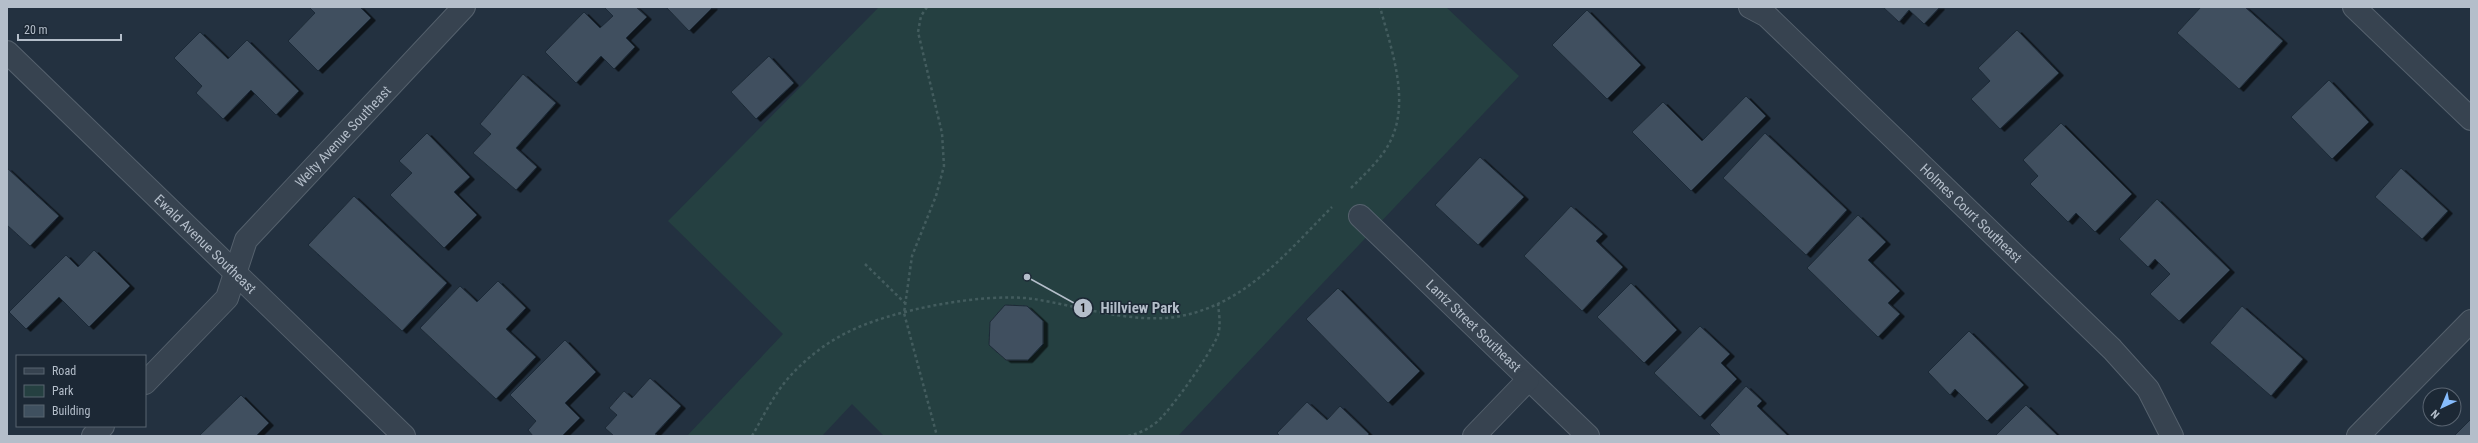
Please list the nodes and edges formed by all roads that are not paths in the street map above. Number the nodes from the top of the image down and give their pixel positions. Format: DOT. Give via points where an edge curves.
graph roads {
  1 [pos="464,7"];
  2 [pos="1750,7"];
  3 [pos="2354,7"];
  4 [pos="7,52"];
  5 [pos="2471,119"];
  6 [pos="1360,216"];
  7 [pos="235,273"];
  8 [pos="2471,321"];
  9 [pos="1528,380"];
  10 [pos="146,382"];
  11 [pos="102,427"];
  12 [pos="93,436"];
  13 [pos="404,436"];
  14 [pos="1474,436"];
  15 [pos="1588,436"];
  16 [pos="2172,436"];
  17 [pos="2358,436"];
  1 -- 7 [label="street, Welty Avenue Southeast" via="246,240"];
  2 -- 16 [label="street, Holmes Court Southeast" via="1767,16 2112,349 2148,389"];
  3 -- 5 [label="street"];
  4 -- 7 [label="street, Ewald Avenue Southeast"];
  6 -- 9 [label="street, Lantz Street Southeast"];
  7 -- 10 [label="street, Welty Avenue Southeast" via="227,298"];
  7 -- 13 [label="street, Ewald Avenue Southeast"];
  8 -- 17 [label="street"];
  9 -- 14 [label="street"];
  9 -- 15 [label="street, Lantz Street Southeast"];
  11 -- 12 [label="street"];
}
